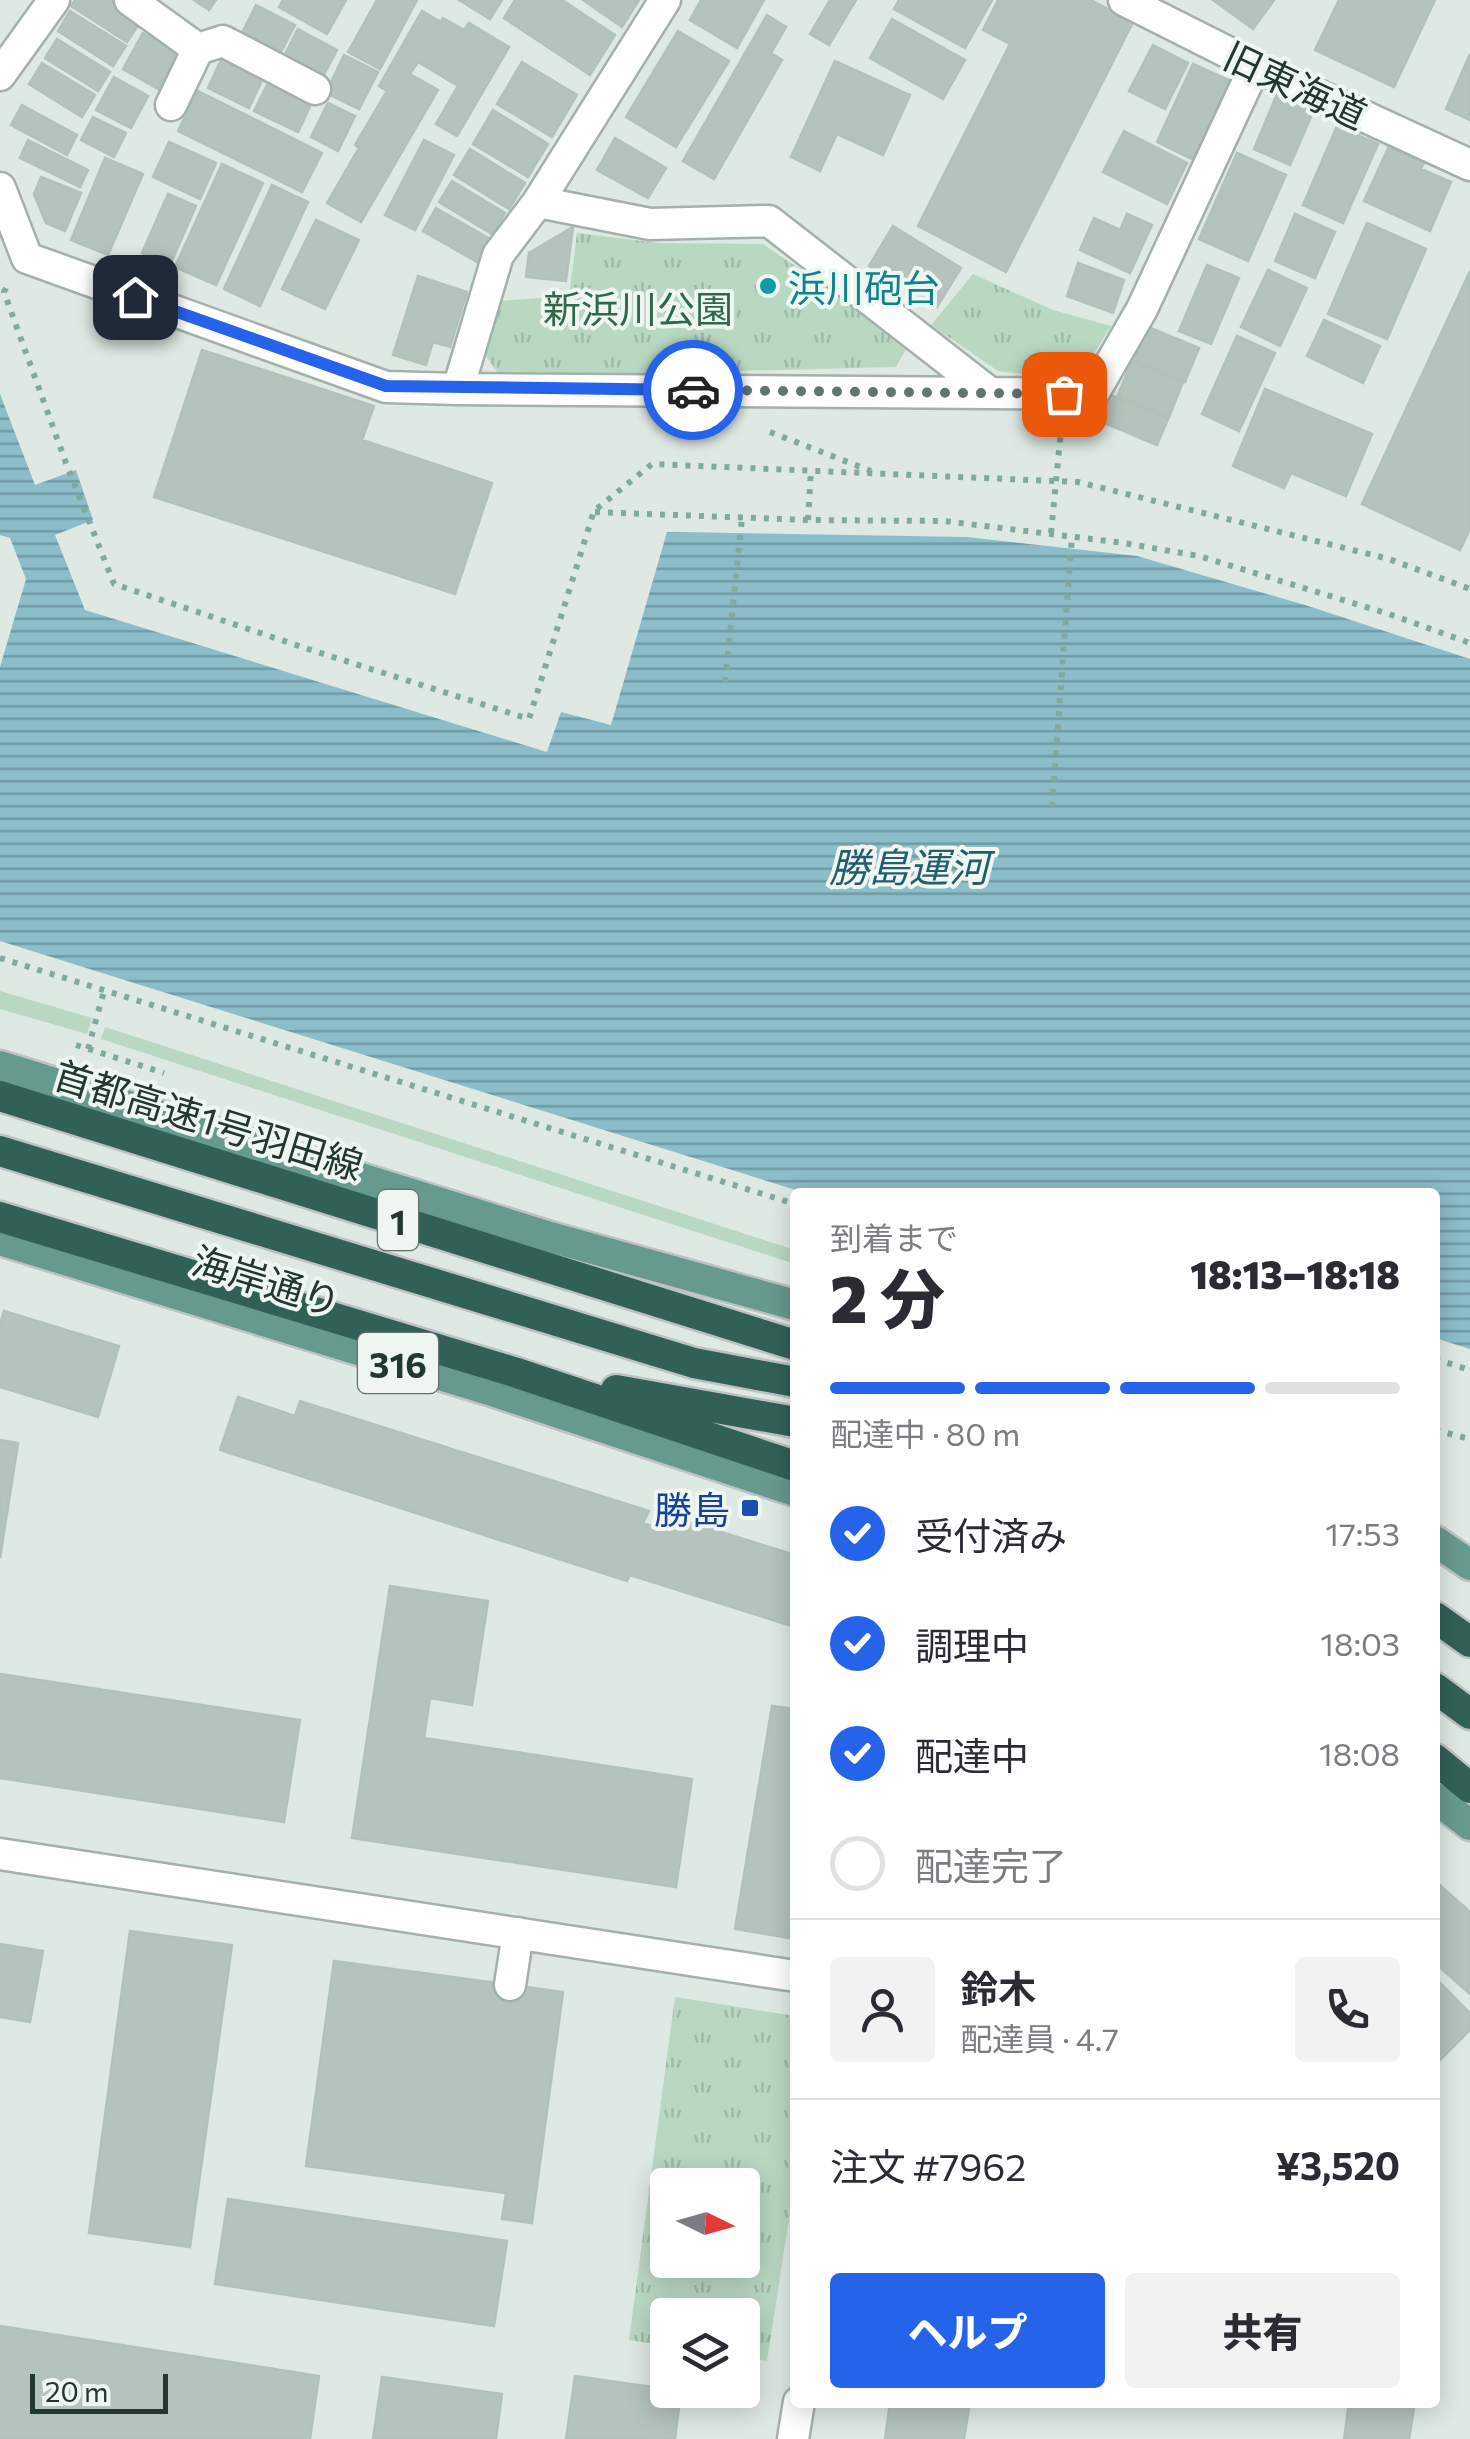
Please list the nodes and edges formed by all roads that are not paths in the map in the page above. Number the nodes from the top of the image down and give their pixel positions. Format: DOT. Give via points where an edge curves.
graph roads {
  1 [pos="54,0"];
  2 [pos="130,0"];
  3 [pos="1124,0"];
  4 [pos="659,2"];
  5 [pos="198,48"];
  6 [pos="1255,66"];
  7 [pos="0,75"];
  8 [pos="315,88"];
  9 [pos="170,105"];
  10 [pos="1470,165"];
  11 [pos="0,188"];
  12 [pos="538,202"];
  13 [pos="458,389"];
  14 [pos="990,394"];
  15 [pos="0,1066"];
  16 [pos="0,1096"];
  17 [pos="0,1151"];
  18 [pos="0,1217"];
  19 [pos="0,1240"];
  20 [pos="790,1303"];
  21 [pos="790,1343"];
  22 [pos="514,1372"];
  23 [pos="790,1381"];
  24 [pos="790,1421"];
  25 [pos="790,1464"];
  26 [pos="790,1488"];
  27 [pos="1440,1544"];
  28 [pos="1470,1565"];
  29 [pos="1440,1621"];
  30 [pos="1470,1642"];
  31 [pos="1440,1692"];
  32 [pos="1470,1714"];
  33 [pos="1440,1762"];
  34 [pos="1470,1788"];
  35 [pos="1440,1802"];
  36 [pos="1470,1825"];
  37 [pos="0,1854"];
  38 [pos="518,1933"];
  39 [pos="790,1975"];
  40 [pos="510,1985"];
  41 [pos="798,2408"];
  42 [pos="793,2439"];
  1 -- 7 [label="street"];
  2 -- 5 [label="street"];
  3 -- 6 [label="street, 旧東海道"];
  4 -- 12 [label="street"];
  5 -- 8 [label="street" via="222,41"];
  5 -- 9 [label="street"];
  6 -- 10 [label="street, 旧東海道"];
  6 -- 14 [label="street" via="1142,309 1093,394"];
  11 -- 13 [label="street" via="27,258 386,386"];
  12 -- 13 [label="street" via="498,256"];
  12 -- 14 [label="street" via="650,224 768,221"];
  13 -- 14 [label="street"];
  15 -- 20 [label="main road" via="550,1237"];
  16 -- 21 [label="highway, 首都高速1号羽田線 / 1"];
  17 -- 23 [label="highway" via="694,1363"];
  18 -- 22 [label="highway"];
  19 -- 26 [label="main road, 海岸通り / 316"];
  22 -- 24 [label="highway"];
  22 -- 25 [label="highway"];
  27 -- 28 [label="main road"];
  29 -- 30 [label="highway"];
  31 -- 32 [label="highway"];
  33 -- 34 [label="highway"];
  35 -- 36 [label="main road"];
  37 -- 38 [label="street"];
  38 -- 39 [label="street"];
  38 -- 40 [label="street"];
  41 -- 42 [label="street"];
}
